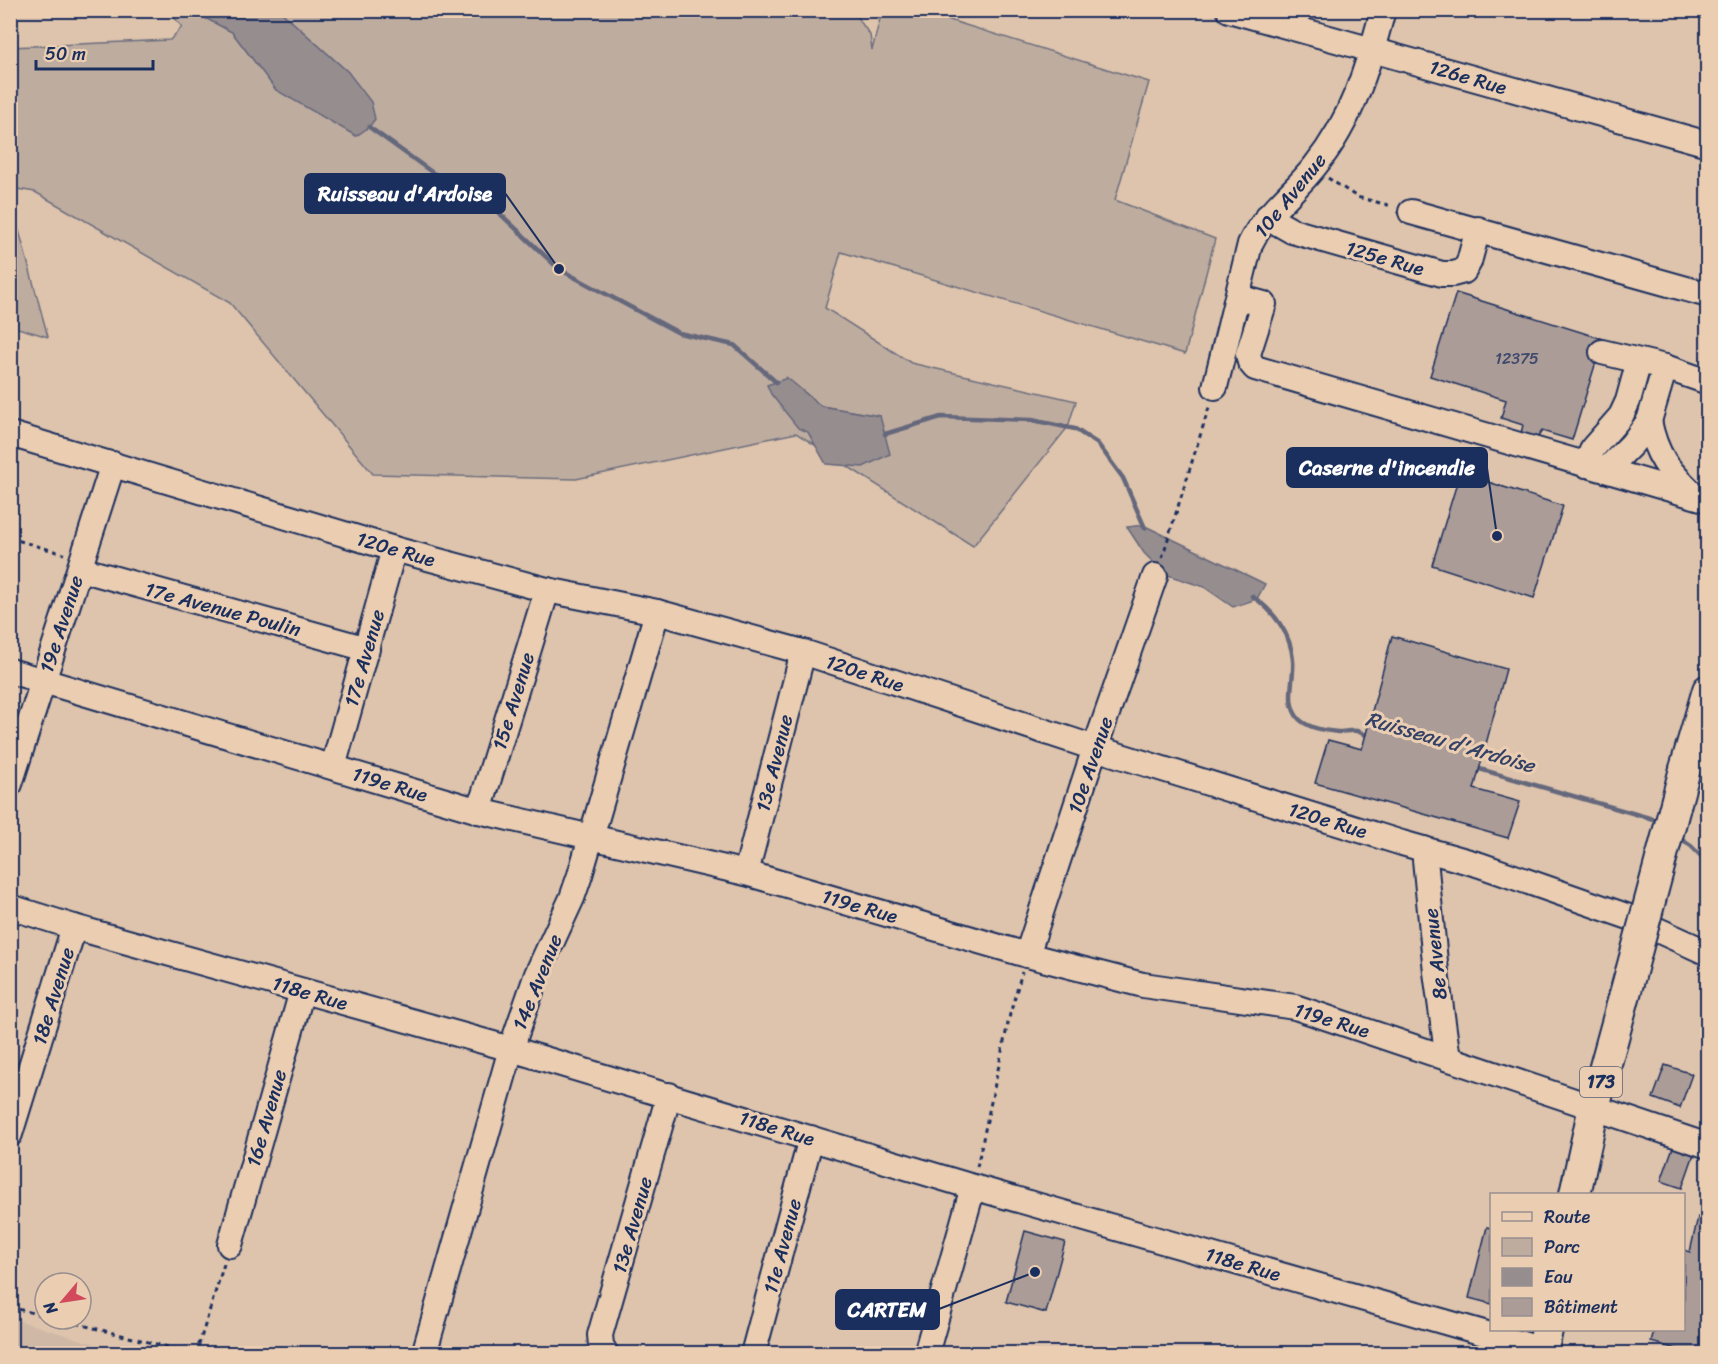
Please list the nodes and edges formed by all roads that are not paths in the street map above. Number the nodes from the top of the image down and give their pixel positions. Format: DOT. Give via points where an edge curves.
graph roads {
  1 [pos="1229,10"];
  2 [pos="1383,10"];
  3 [pos="1372,51"];
  4 [pos="1707,144"];
  5 [pos="1411,212"];
  6 [pos="1267,218"];
  7 [pos="1478,230"];
  8 [pos="1707,295"];
  9 [pos="1238,297"];
  10 [pos="1602,352"];
  11 [pos="1639,361"];
  12 [pos="1665,367"];
  13 [pos="1707,382"];
  14 [pos="1215,387"];
  15 [pos="1649,421"];
  16 [pos="10,434"];
  17 [pos="112,464"];
  18 [pos="1596,467"];
  19 [pos="1702,498"];
  20 [pos="394,549"];
  21 [pos="81,564"];
  22 [pos="1155,576"];
  23 [pos="547,590"];
  24 [pos="657,612"];
  25 [pos="367,648"];
  26 [pos="803,652"];
  27 [pos="10,671"];
  28 [pos="42,681"];
  29 [pos="1707,690"];
  30 [pos="1095,748"];
  31 [pos="333,767"];
  32 [pos="10,784"];
  33 [pos="479,811"];
  34 [pos="590,837"];
  35 [pos="1424,849"];
  36 [pos="746,873"];
  37 [pos="10,907"];
  38 [pos="74,927"];
  39 [pos="1707,953"];
  40 [pos="1027,955"];
  41 [pos="302,990"];
  42 [pos="511,1049"];
  43 [pos="1448,1059"];
  44 [pos="669,1095"];
  45 [pos="1594,1107"];
  46 [pos="10,1134"];
  47 [pos="811,1138"];
  48 [pos="1707,1146"];
  49 [pos="973,1187"];
  50 [pos="1575,1193"];
  51 [pos="230,1245"];
  52 [pos="1490,1331"];
  53 [pos="1490,1331"];
  54 [pos="1548,1347"];
  55 [pos="424,1353"];
  56 [pos="606,1353"];
  57 [pos="753,1353"];
  58 [pos="926,1353"];
  1 -- 3 [label="street, 126e Rue"];
  2 -- 3 [label="street, 10e Avenue"];
  3 -- 4 [label="street, 126e Rue"];
  3 -- 6 [label="street, 10e Avenue" via="1346,120 1314,168"];
  5 -- 7 [label="street"];
  6 -- 7 [label="street, 125e Rue" via="1292,231 1442,274 1464,271"];
  6 -- 9 [label="street, 10e Avenue" via="1250,244"];
  7 -- 8 [label="street"];
  9 -- 14 [label="street, 10e Avenue"];
  9 -- 18 [label="street" via="1264,304 1248,354 1255,368"];
  10 -- 11 [label="street"];
  11 -- 12 [label="street"];
  11 -- 18 [label="street" via="1621,416 1593,448"];
  12 -- 13 [label="street"];
  12 -- 15 [label="street"];
  15 -- 18 [label="street" via="1632,444"];
  15 -- 19 [label="street" via="1654,443 1670,471"];
  16 -- 17 [label="street, 120e Rue"];
  17 -- 20 [label="street, 120e Rue"];
  17 -- 21 [label="street, 19e Avenue"];
  18 -- 19 [label="street"];
  20 -- 23 [label="street, 120e Rue"];
  20 -- 25 [label="street, 17e Avenue"];
  21 -- 25 [label="street, 17e Avenue Poulin"];
  21 -- 28 [label="street, 19e Avenue"];
  22 -- 30 [label="street, 10e Avenue"];
  23 -- 24 [label="street, 120e Rue"];
  23 -- 33 [label="street, 15e Avenue"];
  24 -- 26 [label="street, 120e Rue"];
  24 -- 34 [label="street, 14e Avenue"];
  25 -- 31 [label="street, 17e Avenue"];
  26 -- 30 [label="street, 120e Rue"];
  26 -- 36 [label="street, 13e Avenue"];
  27 -- 28 [label="street, 119e Rue"];
  28 -- 31 [label="street, 119e Rue"];
  28 -- 32 [label="street, 19e Avenue"];
  29 -- 45 [label="main road, 173, bridge"];
  30 -- 35 [label="street, 120e Rue"];
  30 -- 40 [label="street, 10e Avenue"];
  31 -- 33 [label="street, 119e Rue"];
  33 -- 34 [label="street, 119e Rue"];
  34 -- 36 [label="street, 119e Rue"];
  34 -- 42 [label="street, 14e Avenue" via="572,898 537,974"];
  35 -- 39 [label="street, 120e Rue" via="1629,917"];
  35 -- 43 [label="street, 8e Avenue"];
  36 -- 40 [label="street, 119e Rue"];
  37 -- 38 [label="street, 118e Rue"];
  38 -- 41 [label="street, 118e Rue"];
  38 -- 46 [label="street, 18e Avenue"];
  40 -- 43 [label="street, 119e Rue" via="1143,985 1295,1007"];
  41 -- 42 [label="street, 118e Rue"];
  41 -- 51 [label="street, 16e Avenue"];
  42 -- 44 [label="street, 118e Rue"];
  42 -- 55 [label="street, 14e Avenue"];
  43 -- 45 [label="street, 119e Rue"];
  44 -- 47 [label="street, 118e Rue"];
  44 -- 56 [label="street, 13e Avenue" via="600,1335 600,1345"];
  45 -- 48 [label="street, 119e Rue"];
  45 -- 50 [label="main road, 173"];
  47 -- 49 [label="street, 118e Rue"];
  47 -- 57 [label="street, 11e Avenue"];
  49 -- 53 [label="street, 118e Rue"];
  49 -- 58 [label="street"];
  52 -- 54 [label="street, 118e Rue"];
}
